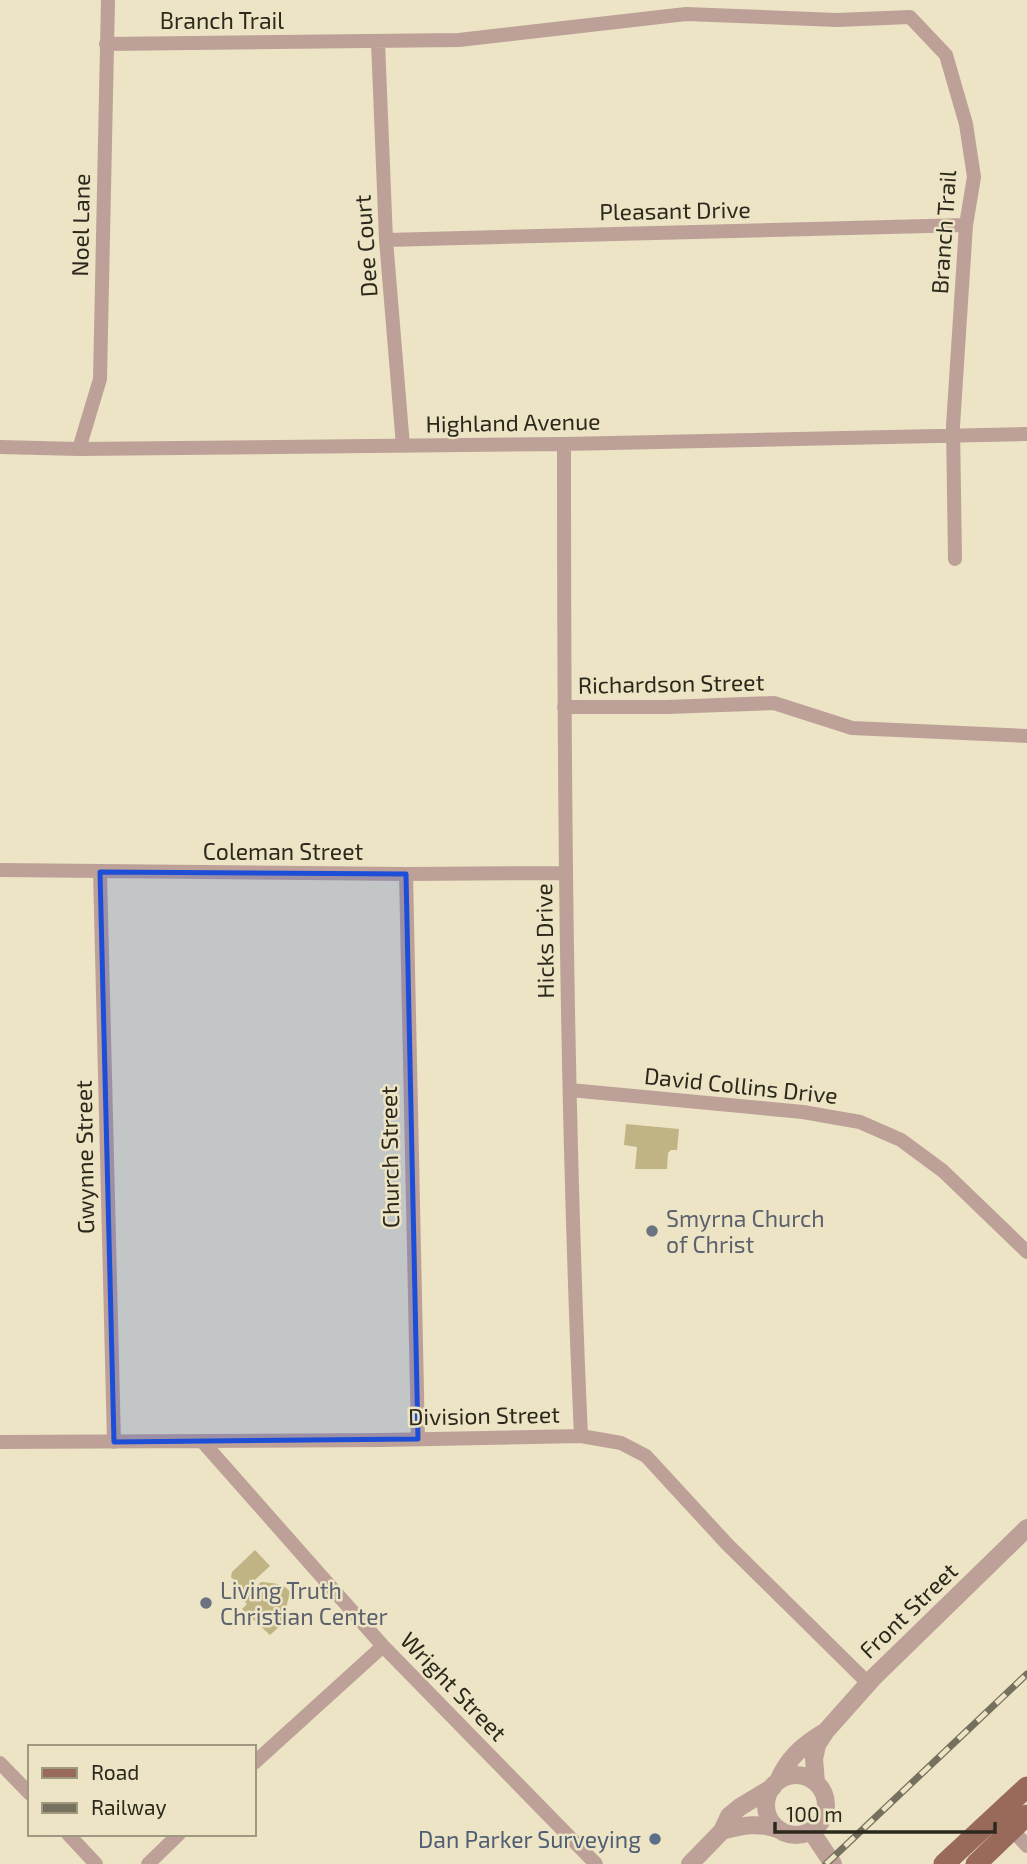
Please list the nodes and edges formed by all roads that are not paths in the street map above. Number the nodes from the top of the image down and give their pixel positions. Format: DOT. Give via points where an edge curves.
graph roads {
  1 [pos="108,0"];
  2 [pos="684,7"];
  3 [pos="378,42"];
  4 [pos="106,44"];
  5 [pos="966,225"];
  6 [pos="386,240"];
  7 [pos="954,434"];
  8 [pos="1027,434"];
  9 [pos="564,444"];
  10 [pos="403,446"];
  11 [pos="0,447"];
  12 [pos="79,449"];
  13 [pos="954,559"];
  14 [pos="564,707"];
  15 [pos="1027,736"];
  16 [pos="0,870"];
  17 [pos="100,872"];
  18 [pos="566,873"];
  19 [pos="406,874"];
  20 [pos="570,1090"];
  21 [pos="1027,1252"];
  22 [pos="581,1436"];
  23 [pos="418,1439"];
  24 [pos="202,1441"];
  25 [pos="0,1442"];
  26 [pos="114,1442"];
  27 [pos="1027,1528"];
  28 [pos="383,1646"];
  29 [pos="869,1684"];
  30 [pos="826,1731"];
  31 [pos="256,1761"];
  32 [pos="0,1763"];
  33 [pos="816,1783"];
  34 [pos="776,1784"];
  35 [pos="1027,1787"];
  36 [pos="28,1792"];
  37 [pos="1013,1819"];
  38 [pos="780,1830"];
  39 [pos="722,1831"];
  40 [pos="811,1831"];
  41 [pos="70,1836"];
  42 [pos="177,1836"];
  43 [pos="1027,1846"];
  44 [pos="96,1864"];
  45 [pos="148,1864"];
  46 [pos="596,1864"];
  47 [pos="690,1864"];
  48 [pos="833,1864"];
  49 [pos="944,1864"];
  50 [pos="976,1864"];
  1 -- 4 [label="street, Noel Lane"];
  2 -- 3 [label="street, Branch Trail" via="459,40"];
  2 -- 5 [label="street, Branch Trail" via="837,20 910,17 946,55 966,124 974,177"];
  3 -- 4 [label="street, Branch Trail"];
  3 -- 6 [label="street, Dee Court"];
  4 -- 12 [label="street, Noel Lane" via="100,379"];
  5 -- 6 [label="street, Pleasant Drive"];
  5 -- 7 [label="street, Branch Trail"];
  6 -- 10 [label="street, Dee Court"];
  7 -- 8 [label="street, Highland Avenue"];
  7 -- 9 [label="street, Highland Avenue"];
  7 -- 13 [label="street, Branch Trail"];
  9 -- 10 [label="street, Highland Avenue"];
  9 -- 14 [label="street, Hicks Drive"];
  10 -- 12 [label="street, Highland Avenue"];
  11 -- 12 [label="street, Highland Avenue"];
  14 -- 15 [label="street, Richardson Street" via="774,703 852,728"];
  14 -- 18 [label="street, Hicks Drive"];
  16 -- 17 [label="street, Coleman Street"];
  17 -- 19 [label="street, Coleman Street"];
  17 -- 26 [label="street, Gwynne Street"];
  18 -- 19 [label="street, Coleman Street"];
  18 -- 20 [label="street, Hicks Drive"];
  19 -- 23 [label="street, Church Street"];
  20 -- 21 [label="street, David Collins Drive" via="803,1112 860,1122 901,1140 943,1171"];
  20 -- 22 [label="street, Hicks Drive"];
  22 -- 23 [label="street, Division Street"];
  22 -- 29 [label="street, Division Street" via="621,1443 646,1456 727,1544"];
  23 -- 24 [label="street, Division Street"];
  24 -- 26 [label="street, Division Street"];
  24 -- 28 [label="street, Wright Street"];
  25 -- 26 [label="street, Division Street"];
  27 -- 29 [label="street, Front Street"];
  28 -- 31 [label="street"];
  28 -- 46 [label="street, Wright Street"];
  29 -- 30 [label="street, Front Street"];
  30 -- 33 [label="street, Front Street" via="814,1759"];
  30 -- 34 [label="street, Front Street" via="794,1754"];
  32 -- 36 [label="street"];
  33 -- 34 [label="street" via="802,1776 786,1777"];
  33 -- 40 [label="street, Front Street" via="825,1796 825,1812"];
  34 -- 38 [label="street, Front Street" via="767,1810"];
  34 -- 39 [label="street, Front Street" via="729,1816"];
  35 -- 37 [label="main road"];
  37 -- 43 [label="street"];
  37 -- 49 [label="main road"];
  37 -- 50 [label="main road"];
  38 -- 39 [label="street" via="747,1825"];
  38 -- 40 [label="street" via="795,1835"];
  39 -- 47 [label="street, Front Street"];
  40 -- 48 [label="street"];
  41 -- 44 [label="street"];
  42 -- 45 [label="street"];
}
